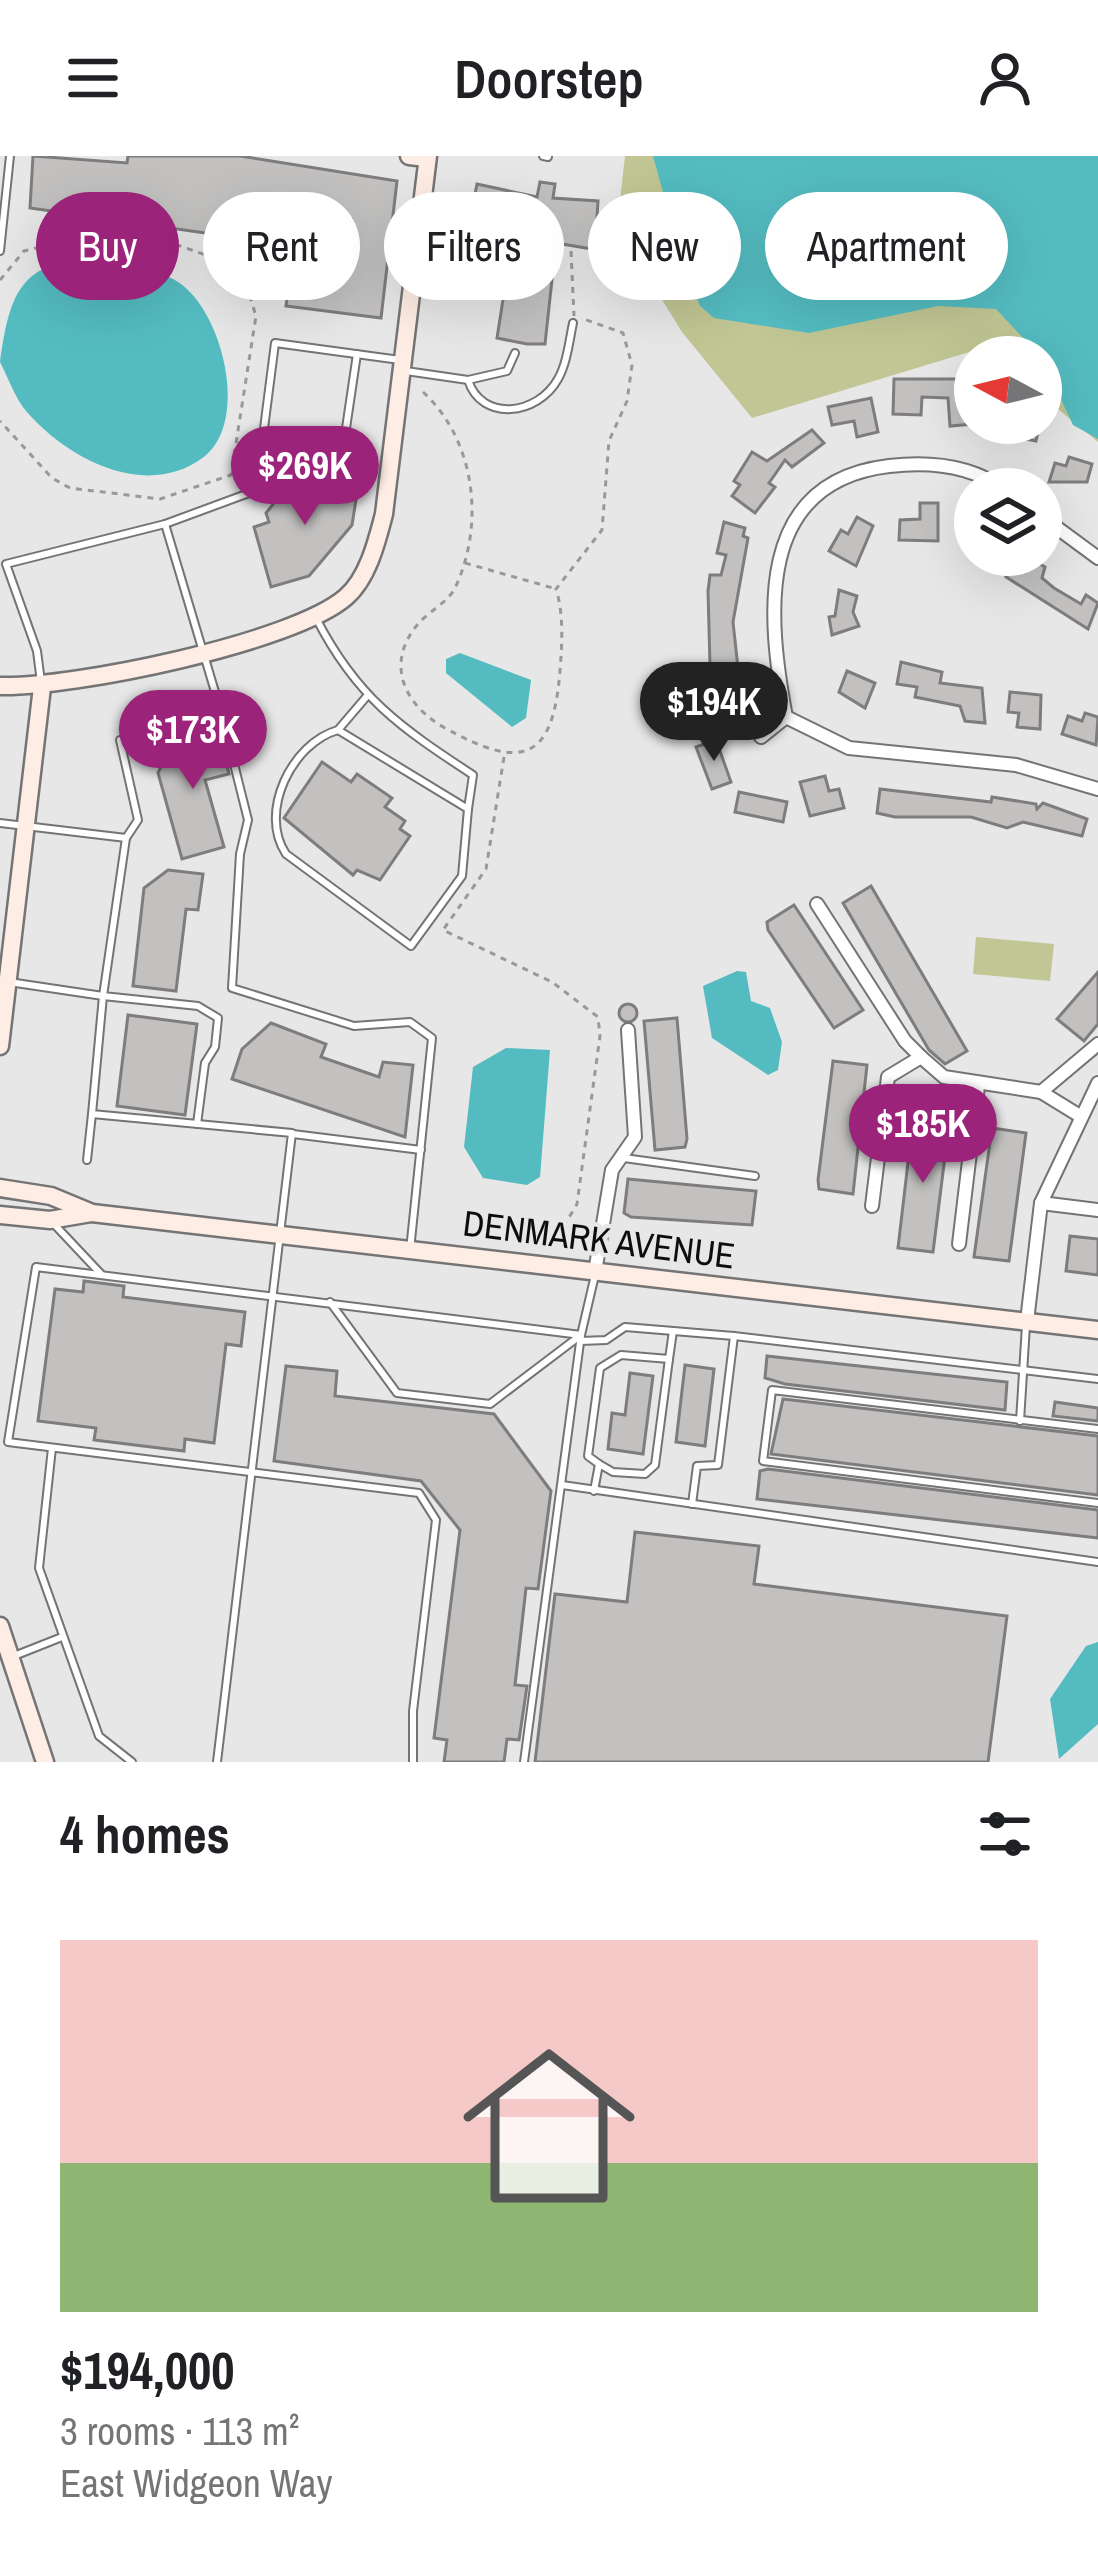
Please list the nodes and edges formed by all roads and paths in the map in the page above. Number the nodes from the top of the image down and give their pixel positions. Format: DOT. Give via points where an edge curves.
graph roads {
  1 [pos="10,156"];
  2 [pos="421,157"];
  3 [pos="0,250"];
  4 [pos="571,250"];
  5 [pos="0,280"];
  6 [pos="574,320"];
  7 [pos="515,353"];
  8 [pos="357,354"];
  9 [pos="403,365"];
  10 [pos="468,380"];
  11 [pos="423,392"];
  12 [pos="0,421"];
  13 [pos="261,453"];
  14 [pos="963,468"];
  15 [pos="165,524"];
  16 [pos="1062,531"];
  17 [pos="1098,558"];
  18 [pos="463,563"];
  19 [pos="556,589"];
  20 [pos="316,618"];
  21 [pos="206,649"];
  22 [pos="0,686"];
  23 [pos="42,687"];
  24 [pos="367,697"];
  25 [pos="221,712"];
  26 [pos="786,717"];
  27 [pos="338,730"];
  28 [pos="761,736"];
  29 [pos="504,755"];
  30 [pos="1098,789"];
  31 [pos="468,809"];
  32 [pos="0,823"];
  33 [pos="26,826"];
  34 [pos="126,838"];
  35 [pos="818,904"];
  36 [pos="9,982"];
  37 [pos="103,996"];
  38 [pos="628,1030"];
  39 [pos="1,1037"];
  40 [pos="1098,1044"];
  41 [pos="921,1057"];
  42 [pos="1098,1083"];
  43 [pos="978,1086"];
  44 [pos="1041,1092"];
  45 [pos="92,1114"];
  46 [pos="1080,1116"];
  47 [pos="197,1124"];
  48 [pos="292,1133"];
  49 [pos="421,1150"];
  50 [pos="620,1157"];
  51 [pos="87,1160"];
  52 [pos="755,1176"];
  53 [pos="0,1187"];
  54 [pos="1041,1203"];
  55 [pos="872,1206"];
  56 [pos="1098,1210"];
  57 [pos="92,1213"];
  58 [pos="0,1215"];
  59 [pos="50,1220"];
  60 [pos="281,1237"];
  61 [pos="959,1244"];
  62 [pos="552,1246"];
  63 [pos="410,1250"];
  64 [pos="595,1272"];
  65 [pos="101,1274"];
  66 [pos="271,1293"];
  67 [pos="329,1301"];
  68 [pos="1027,1321"];
  69 [pos="673,1330"];
  70 [pos="1098,1330"];
  71 [pos="734,1336"];
  72 [pos="580,1338"];
  73 [pos="668,1359"];
  74 [pos="1023,1372"];
  75 [pos="1098,1379"];
  76 [pos="1020,1421"];
  77 [pos="1098,1429"];
  78 [pos="52,1448"];
  79 [pos="598,1464"];
  80 [pos="250,1474"];
  81 [pos="562,1485"];
  82 [pos="594,1491"];
  83 [pos="1098,1503"];
  84 [pos="692,1504"];
  85 [pos="1098,1562"];
  86 [pos="0,1626"];
  87 [pos="62,1637"];
  88 [pos="10,1657"];
  89 [pos="45,1762"];
  90 [pos="132,1762"];
  91 [pos="217,1762"];
  92 [pos="413,1762"];
  93 [pos="524,1762"];
  1 -- 3 [label="lane"];
  2 -- 9 [label="street"];
  4 -- 6 [label="path"];
  5 -- 12 [label="path" via="34,246 155,237 231,264 256,316 231,476 160,499 70,488"];
  6 -- 10 [label="lane" via="557,382 523,408 484,404"];
  6 -- 19 [label="path" via="623,333 632,364 610,441 602,530"];
  7 -- 10 [label="lane" via="507,371"];
  8 -- 9 [label="lane"];
  8 -- 13 [label="lane" via="341,462"];
  8 -- 13 [label="lane" via="275,344"];
  9 -- 10 [label="lane"];
  9 -- 20 [label="street" via="375,550 350,594"];
  11 -- 18 [label="path" via="439,406 475,496"];
  13 -- 15 [label="lane" via="249,493"];
  14 -- 26 [label="street" via="869,468 807,503 775,572 773,650"];
  15 -- 21 [label="lane"];
  15 -- 23 [label="lane" via="6,564"];
  16 -- 17 [label="street"];
  18 -- 19 [label="path"];
  18 -- 29 [label="path" via="455,590 407,641 405,694 418,711"];
  19 -- 29 [label="path" via="561,662 553,727 541,746"];
  20 -- 21 [label="street"];
  20 -- 24 [label="lane"];
  21 -- 23 [label="street"];
  21 -- 25 [label="lane"];
  22 -- 23 [label="street"];
  23 -- 33 [label="street"];
  24 -- 27 [label="lane"];
  24 -- 31 [label="lane" via="473,775"];
  25 -- 34 [label="lane" via="120,740 138,820"];
  25 -- 49 [label="lane" via="248,820 232,988 354,1026 410,1022 432,1038"];
  26 -- 28 [label="street"];
  26 -- 30 [label="street" via="849,748 1016,765"];
  27 -- 31 [label="lane"];
  27 -- 31 [label="lane" via="322,735 278,792 276,840 411,946 462,876"];
  29 -- 62 [label="path" via="486,868 443,931 552,982 598,1017 578,1204"];
  32 -- 33 [label="lane"];
  33 -- 34 [label="lane"];
  33 -- 36 [label="street"];
  34 -- 37 [label="lane"];
  35 -- 41 [label="street"];
  36 -- 37 [label="lane"];
  36 -- 39 [label="street"];
  37 -- 45 [label="lane"];
  37 -- 47 [label="lane" via="198,1006 218,1018"];
  38 -- 50 [label="street" via="634,1137"];
  40 -- 44 [label="street"];
  41 -- 43 [label="street" via="944,1077"];
  41 -- 55 [label="street" via="888,1077"];
  42 -- 46 [label="street"];
  43 -- 44 [label="street"];
  43 -- 61 [label="street"];
  44 -- 46 [label="street"];
  45 -- 47 [label="lane"];
  45 -- 51 [label="lane"];
  46 -- 54 [label="street"];
  47 -- 48 [label="lane"];
  48 -- 49 [label="lane"];
  48 -- 60 [label="lane"];
  49 -- 63 [label="lane"];
  50 -- 52 [label="lane"];
  50 -- 64 [label="street"];
  53 -- 57 [label="street, DENMARK AVENUE"];
  54 -- 56 [label="street"];
  54 -- 68 [label="street"];
  57 -- 59 [label="street, DENMARK AVENUE"];
  57 -- 60 [label="street, DENMARK AVENUE"];
  58 -- 59 [label="street, DENMARK AVENUE"];
  59 -- 65 [label="lane"];
  60 -- 63 [label="street, DENMARK AVENUE"];
  60 -- 66 [label="lane"];
  63 -- 64 [label="street, DENMARK AVENUE"];
  64 -- 68 [label="street, DENMARK AVENUE"];
  64 -- 72 [label="lane"];
  65 -- 66 [label="lane"];
  65 -- 78 [label="lane" via="36,1267 8,1442"];
  66 -- 67 [label="lane"];
  66 -- 80 [label="lane"];
  67 -- 72 [label="lane"];
  67 -- 72 [label="lane" via="398,1393 490,1404"];
  68 -- 70 [label="street, DENMARK AVENUE"];
  68 -- 74 [label="lane"];
  69 -- 71 [label="lane"];
  69 -- 72 [label="lane" via="625,1327 606,1340"];
  69 -- 73 [label="lane"];
  71 -- 74 [label="lane"];
  71 -- 84 [label="lane" via="718,1465 697,1466"];
  72 -- 81 [label="lane"];
  73 -- 79 [label="lane" via="655,1466 645,1474"];
  73 -- 79 [label="lane" via="621,1355 600,1368 588,1456"];
  74 -- 75 [label="lane"];
  74 -- 76 [label="lane"];
  76 -- 77 [label="lane"];
  76 -- 83 [label="lane" via="772,1390 764,1461"];
  78 -- 80 [label="lane"];
  78 -- 87 [label="lane" via="39,1568"];
  79 -- 82 [label="lane"];
  80 -- 91 [label="lane"];
  80 -- 92 [label="lane" via="419,1493 436,1520"];
  81 -- 82 [label="lane"];
  81 -- 93 [label="lane"];
  82 -- 84 [label="lane"];
  84 -- 85 [label="lane"];
  86 -- 88 [label="street"];
  87 -- 88 [label="lane"];
  87 -- 90 [label="lane" via="99,1736"];
  88 -- 89 [label="street"];
}
